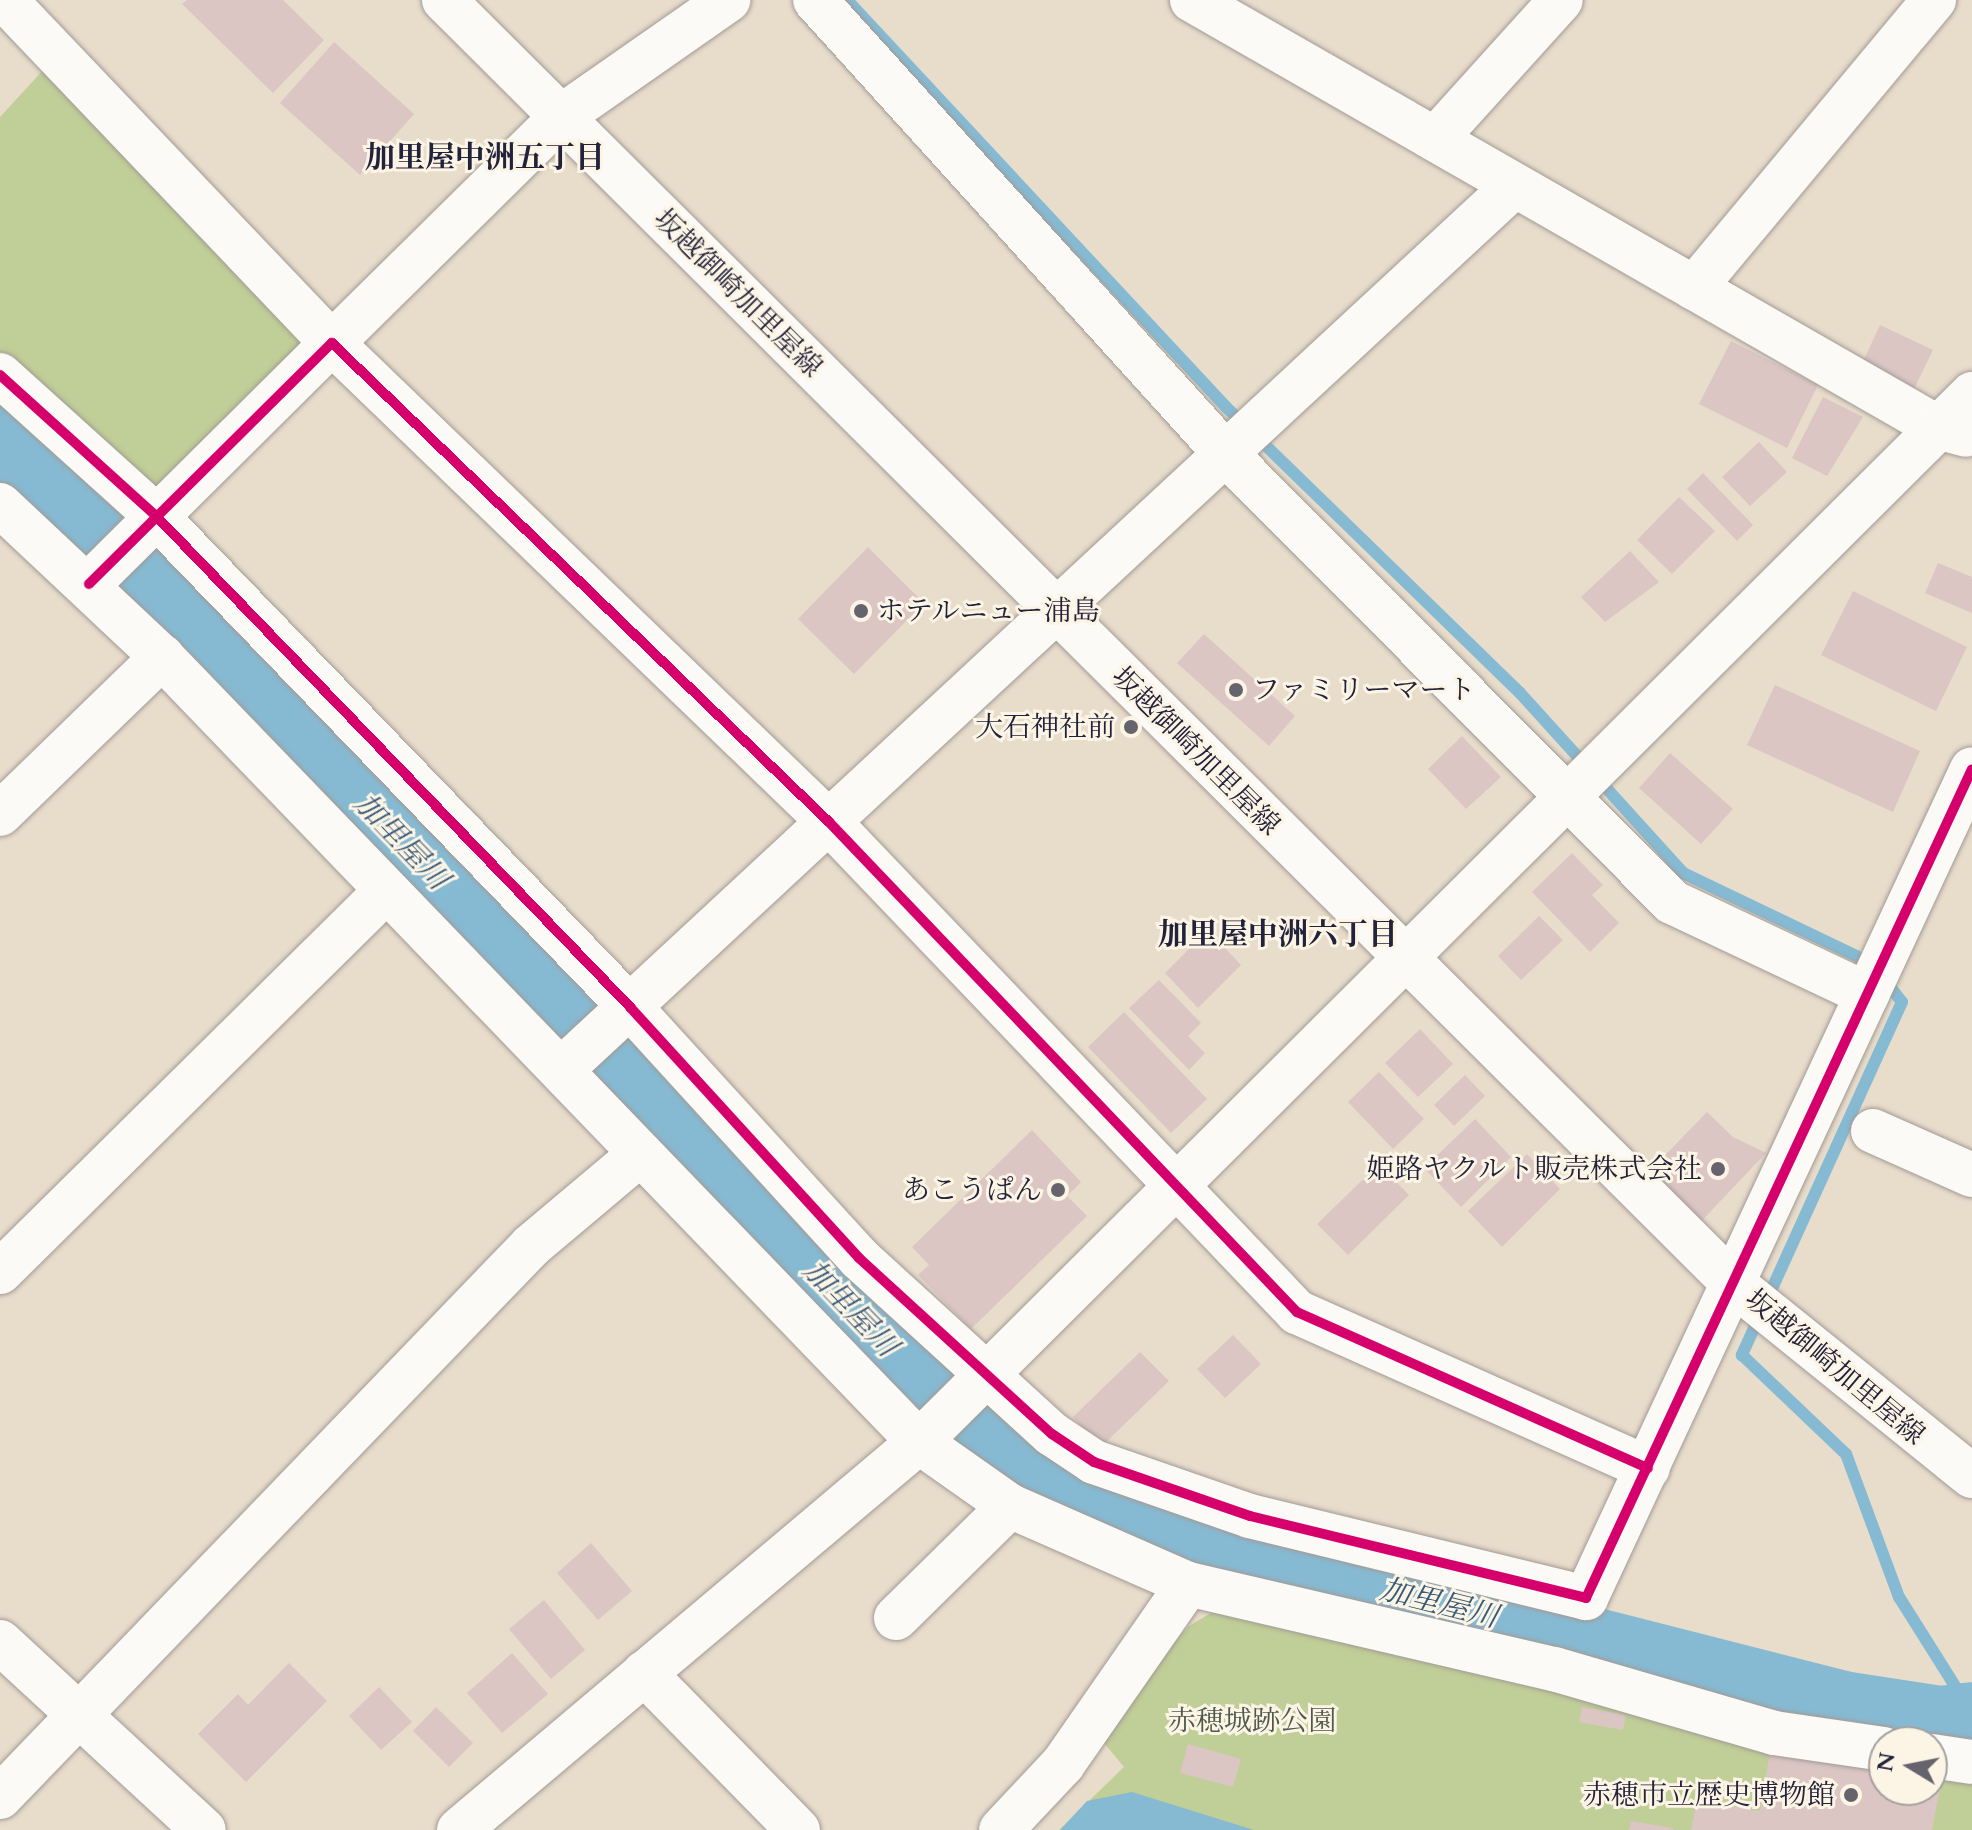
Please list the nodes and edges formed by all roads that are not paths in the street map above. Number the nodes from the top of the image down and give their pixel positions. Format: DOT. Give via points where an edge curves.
graph roads {
  1 [pos="5,0"];
  2 [pos="444,0"];
  3 [pos="728,0"];
  4 [pos="815,0"];
  5 [pos="1192,0"];
  6 [pos="1561,0"];
  7 [pos="1934,0"];
  8 [pos="562,116"];
  9 [pos="1438,136"];
  10 [pos="1514,186"];
  11 [pos="1694,288"];
  12 [pos="332,343"];
  13 [pos="0,375"];
  14 [pos="1972,394"];
  15 [pos="1955,432"];
  16 [pos="1226,454"];
  17 [pos="0,505"];
  18 [pos="158,518"];
  19 [pos="89,584"];
  20 [pos="1058,613"];
  21 [pos="162,657"];
  22 [pos="1972,769"];
  23 [pos="1581,782"];
  24 [pos="0,814"];
  25 [pos="829,822"];
  26 [pos="386,891"];
  27 [pos="1401,957"];
  28 [pos="1874,978"];
  29 [pos="630,1007"];
  30 [pos="562,1069"];
  31 [pos="1873,1131"];
  32 [pos="638,1156"];
  33 [pos="1972,1175"];
  34 [pos="1182,1184"];
  35 [pos="0,1272"];
  36 [pos="1752,1299"];
  37 [pos="984,1379"];
  38 [pos="924,1437"];
  39 [pos="1648,1468"];
  40 [pos="1972,1476"];
  41 [pos="1010,1506"];
  42 [pos="1188,1584"];
  43 [pos="896,1618"];
  44 [pos="0,1642"];
  45 [pos="644,1673"];
  46 [pos="76,1716"];
  47 [pos="1868,1747"];
  48 [pos="1948,1758"];
  49 [pos="1972,1762"];
  50 [pos="0,1797"];
  51 [pos="204,1830"];
  52 [pos="459,1830"];
  53 [pos="798,1830"];
  54 [pos="1001,1830"];
  1 -- 12 [label="street"];
  2 -- 8 [label="street, 坂越御崎加里屋線"];
  3 -- 8 [label="street"];
  4 -- 16 [label="street"];
  5 -- 9 [label="street"];
  6 -- 9 [label="street"];
  7 -- 11 [label="street"];
  8 -- 12 [label="street"];
  8 -- 20 [label="street, 坂越御崎加里屋線"];
  9 -- 10 [label="street"];
  10 -- 11 [label="street"];
  10 -- 16 [label="street"];
  11 -- 15 [label="street"];
  12 -- 18 [label="street"];
  12 -- 25 [label="street"];
  13 -- 18 [label="street"];
  14 -- 15 [label="street"];
  15 -- 23 [label="street"];
  16 -- 20 [label="street"];
  16 -- 23 [label="street"];
  17 -- 19 [label="street"];
  18 -- 19 [label="street"];
  18 -- 29 [label="street"];
  19 -- 21 [label="street"];
  20 -- 25 [label="street"];
  20 -- 27 [label="street, 坂越御崎加里屋線"];
  21 -- 24 [label="street"];
  21 -- 26 [label="street"];
  22 -- 28 [label="street"];
  23 -- 27 [label="street"];
  23 -- 28 [label="street" via="1672,902"];
  25 -- 29 [label="street"];
  25 -- 34 [label="street"];
  26 -- 30 [label="street"];
  26 -- 35 [label="street"];
  27 -- 34 [label="street"];
  27 -- 36 [label="street, 坂越御崎加里屋線"];
  28 -- 36 [label="street"];
  29 -- 30 [label="street"];
  29 -- 37 [label="street" via="859,1258"];
  30 -- 32 [label="street"];
  31 -- 33 [label="street"];
  32 -- 38 [label="street"];
  32 -- 46 [label="street" via="531,1246"];
  34 -- 37 [label="street"];
  34 -- 39 [label="street" via="1297,1312"];
  36 -- 39 [label="street"];
  36 -- 40 [label="street, 坂越御崎加里屋線"];
  37 -- 38 [label="street"];
  37 -- 39 [label="street" via="1094,1462 1250,1516 1586,1598"];
  38 -- 41 [label="street"];
  38 -- 45 [label="street"];
  41 -- 42 [label="street"];
  41 -- 43 [label="street"];
  42 -- 47 [label="street" via="1554,1669 1774,1733"];
  42 -- 54 [label="street" via="1063,1764"];
  44 -- 46 [label="street"];
  45 -- 52 [label="street"];
  45 -- 53 [label="street"];
  46 -- 50 [label="street"];
  46 -- 51 [label="street"];
  48 -- 49 [label="street"];
}
